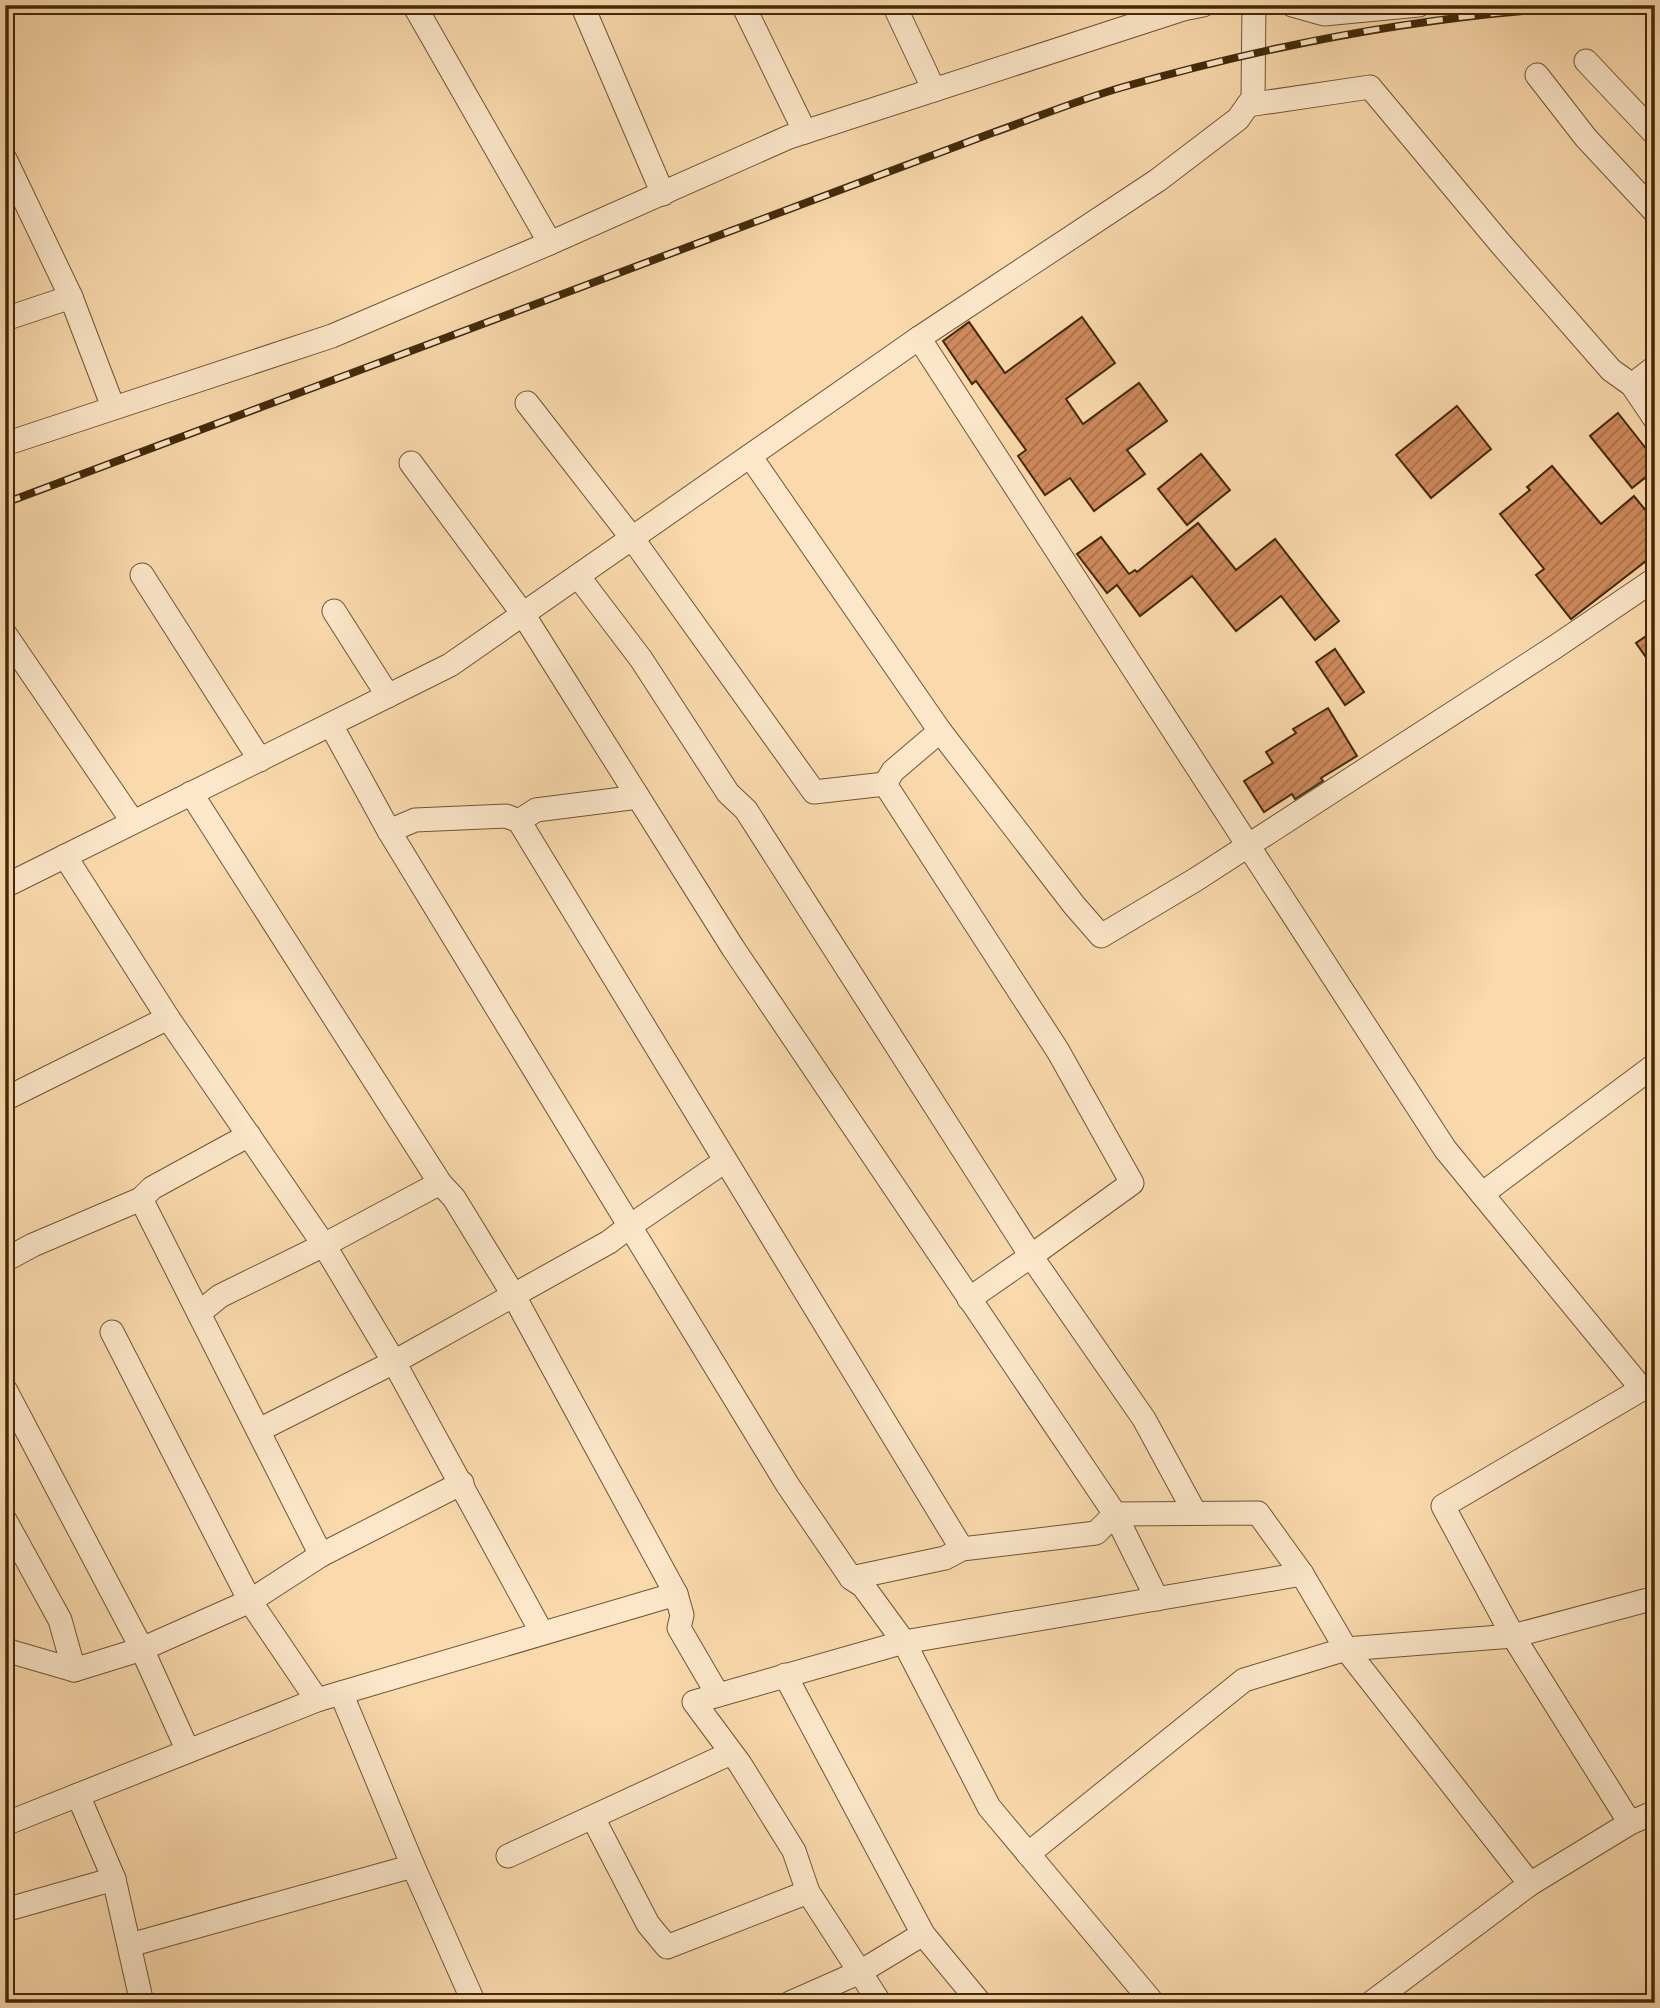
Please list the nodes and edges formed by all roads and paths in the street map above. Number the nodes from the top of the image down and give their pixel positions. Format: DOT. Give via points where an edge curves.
graph roads {
  1 [pos="414,5"];
  2 [pos="582,5"];
  3 [pos="743,5"];
  4 [pos="894,5"];
  5 [pos="1203,5"];
  6 [pos="1254,5"];
  7 [pos="1292,5"];
  8 [pos="1419,5"];
  9 [pos="1587,61"];
  10 [pos="1537,75"];
  11 [pos="934,90"];
  12 [pos="1248,105"];
  13 [pos="805,132"];
  14 [pos="1655,134"];
  15 [pos="5,159"];
  16 [pos="663,194"];
  17 [pos="1655,212"];
  18 [pos="550,243"];
  19 [pos="71,297"];
  20 [pos="5,319"];
  21 [pos="919,338"];
  22 [pos="1655,368"];
  23 [pos="1633,386"];
  24 [pos="527,403"];
  25 [pos="113,407"];
  26 [pos="1655,419"];
  27 [pos="5,444"];
  28 [pos="750,456"];
  29 [pos="411,463"];
  30 [pos="632,538"];
  31 [pos="142,575"];
  32 [pos="578,576"];
  33 [pos="1655,579"];
  34 [pos="334,611"];
  35 [pos="523,614"];
  36 [pos="5,634"];
  37 [pos="388,696"];
  38 [pos="331,725"];
  39 [pos="940,731"];
  40 [pos="260,760"];
  41 [pos="885,784"];
  42 [pos="191,793"];
  43 [pos="638,797"];
  44 [pos="519,821"];
  45 [pos="133,822"];
  46 [pos="389,831"];
  47 [pos="1248,845"];
  48 [pos="65,856"];
  49 [pos="5,886"];
  50 [pos="168,1018"];
  51 [pos="1655,1065"];
  52 [pos="5,1099"];
  53 [pos="250,1135"];
  54 [pos="725,1161"];
  55 [pos="440,1183"];
  56 [pos="1482,1194"];
  57 [pos="141,1199"];
  58 [pos="630,1226"];
  59 [pos="324,1245"];
  60 [pos="1031,1256"];
  61 [pos="5,1260"];
  62 [pos="514,1296"];
  63 [pos="969,1299"];
  64 [pos="199,1313"];
  65 [pos="112,1332"];
  66 [pos="394,1362"];
  67 [pos="1648,1389"];
  68 [pos="6,1391"];
  69 [pos="259,1430"];
  70 [pos="462,1483"];
  71 [pos="1195,1513"];
  72 [pos="1115,1514"];
  73 [pos="5,1520"];
  74 [pos="962,1549"];
  75 [pos="321,1555"];
  76 [pos="1302,1574"];
  77 [pos="851,1578"];
  78 [pos="676,1594"];
  79 [pos="1655,1598"];
  80 [pos="1157,1599"];
  81 [pos="250,1601"];
  82 [pos="542,1633"];
  83 [pos="1513,1636"];
  84 [pos="904,1642"];
  85 [pos="5,1648"];
  86 [pos="142,1649"];
  87 [pos="1346,1649"];
  88 [pos="74,1670"];
  89 [pos="785,1675"];
  90 [pos="341,1693"];
  91 [pos="718,1695"];
  92 [pos="317,1700"];
  93 [pos="188,1751"];
  94 [pos="731,1753"];
  95 [pos="78,1795"];
  96 [pos="1655,1812"];
  97 [pos="593,1818"];
  98 [pos="1630,1823"];
  99 [pos="5,1824"];
  100 [pos="1028,1854"];
  101 [pos="508,1856"];
  102 [pos="413,1866"];
  103 [pos="114,1879"];
  104 [pos="1530,1884"];
  105 [pos="808,1892"];
  106 [pos="5,1910"];
  107 [pos="923,1934"];
  108 [pos="130,1945"];
  109 [pos="860,1972"];
  110 [pos="142,2003"];
  111 [pos="474,2003"];
  112 [pos="790,2003"];
  113 [pos="880,2003"];
  114 [pos="980,2003"];
  115 [pos="1153,2003"];
  116 [pos="1371,2003"];
  1 -- 18 [label="street"];
  2 -- 16 [label="street"];
  3 -- 13 [label="street"];
  4 -- 11 [label="street"];
  5 -- 11 [label="street"];
  6 -- 12 [label="street" via="1253,98"];
  7 -- 8 [label="street" via="1324,14"];
  9 -- 14 [label="street"];
  10 -- 17 [label="street" via="1586,138"];
  11 -- 13 [label="street"];
  12 -- 21 [label="street" via="1238,119 1158,180"];
  12 -- 23 [label="street" via="1370,87 1611,370"];
  13 -- 16 [label="street"];
  15 -- 19 [label="street"];
  16 -- 18 [label="street"];
  18 -- 25 [label="street" via="332,336"];
  19 -- 20 [label="street"];
  19 -- 25 [label="street"];
  21 -- 28 [label="street"];
  21 -- 47 [label="street"];
  22 -- 23 [label="street"];
  23 -- 26 [label="street"];
  24 -- 30 [label="street"];
  25 -- 27 [label="street"];
  28 -- 30 [label="street"];
  28 -- 39 [label="street"];
  29 -- 35 [label="street"];
  30 -- 32 [label="street"];
  30 -- 41 [label="street" via="814,792"];
  31 -- 40 [label="street"];
  32 -- 35 [label="street"];
  32 -- 60 [label="street" via="641,659 728,793 746,810"];
  33 -- 47 [label="street"];
  34 -- 37 [label="street"];
  35 -- 37 [label="street" via="450,665"];
  35 -- 43 [label="street"];
  36 -- 45 [label="street"];
  37 -- 38 [label="street"];
  38 -- 40 [label="street"];
  38 -- 46 [label="street"];
  39 -- 41 [label="street" via="893,771"];
  39 -- 47 [label="street" via="1101,936"];
  40 -- 42 [label="street"];
  41 -- 60 [label="street" via="1058,1051 1132,1183"];
  42 -- 45 [label="street"];
  42 -- 55 [label="street"];
  43 -- 44 [label="street" via="536,810"];
  43 -- 63 [label="street" via="733,948"];
  44 -- 46 [label="street" via="506,816 415,820"];
  44 -- 54 [label="street"];
  45 -- 48 [label="street"];
  46 -- 58 [label="street"];
  47 -- 56 [label="street" via="1445,1149"];
  48 -- 49 [label="street"];
  48 -- 50 [label="street"];
  50 -- 52 [label="street"];
  50 -- 53 [label="street"];
  51 -- 56 [label="street"];
  53 -- 57 [label="street" via="152,1188"];
  53 -- 59 [label="street"];
  54 -- 58 [label="street"];
  54 -- 74 [label="street"];
  55 -- 59 [label="street"];
  55 -- 62 [label="street"];
  56 -- 67 [label="street"];
  57 -- 61 [label="street"];
  57 -- 64 [label="street"];
  58 -- 62 [label="street"];
  58 -- 77 [label="street"];
  59 -- 64 [label="street" via="220,1296"];
  59 -- 66 [label="street"];
  60 -- 63 [label="street"];
  60 -- 71 [label="street" via="1144,1419"];
  62 -- 66 [label="street"];
  62 -- 78 [label="street"];
  63 -- 72 [label="street"];
  64 -- 69 [label="street"];
  65 -- 81 [label="street"];
  66 -- 69 [label="street"];
  66 -- 70 [label="street"];
  67 -- 83 [label="street" via="1443,1506"];
  68 -- 86 [label="street"];
  69 -- 75 [label="street"];
  70 -- 75 [label="street"];
  70 -- 82 [label="street"];
  71 -- 72 [label="street"];
  71 -- 76 [label="street" via="1258,1513"];
  72 -- 74 [label="street" via="1096,1533"];
  72 -- 80 [label="street"];
  73 -- 88 [label="street" via="60,1620"];
  74 -- 77 [label="street" via="945,1558"];
  75 -- 81 [label="street"];
  76 -- 80 [label="street"];
  76 -- 87 [label="street"];
  77 -- 84 [label="street" via="863,1586"];
  78 -- 82 [label="street"];
  78 -- 91 [label="street" via="682,1615 679,1628"];
  79 -- 83 [label="street"];
  80 -- 84 [label="street"];
  81 -- 86 [label="street"];
  81 -- 92 [label="street"];
  82 -- 90 [label="street"];
  83 -- 87 [label="street"];
  83 -- 98 [label="street"];
  84 -- 89 [label="street"];
  84 -- 100 [label="street" via="989,1807"];
  85 -- 88 [label="street"];
  86 -- 88 [label="street"];
  86 -- 93 [label="street"];
  87 -- 100 [label="street" via="1244,1680"];
  87 -- 104 [label="street"];
  89 -- 91 [label="street"];
  89 -- 107 [label="street"];
  90 -- 92 [label="street"];
  90 -- 102 [label="street"];
  91 -- 94 [label="street" via="694,1702"];
  92 -- 93 [label="street"];
  93 -- 95 [label="street"];
  94 -- 97 [label="street"];
  94 -- 105 [label="street" via="794,1851"];
  95 -- 99 [label="street"];
  95 -- 103 [label="street"];
  96 -- 98 [label="street"];
  97 -- 101 [label="street"];
  97 -- 105 [label="street" via="648,1924 667,1947"];
  98 -- 104 [label="street"];
  100 -- 115 [label="street"];
  102 -- 108 [label="street"];
  102 -- 111 [label="street"];
  103 -- 106 [label="street"];
  103 -- 108 [label="street"];
  104 -- 116 [label="street"];
  105 -- 109 [label="street"];
  107 -- 109 [label="street"];
  107 -- 114 [label="street"];
  108 -- 110 [label="street"];
  109 -- 112 [label="street"];
  109 -- 113 [label="street"];
}
